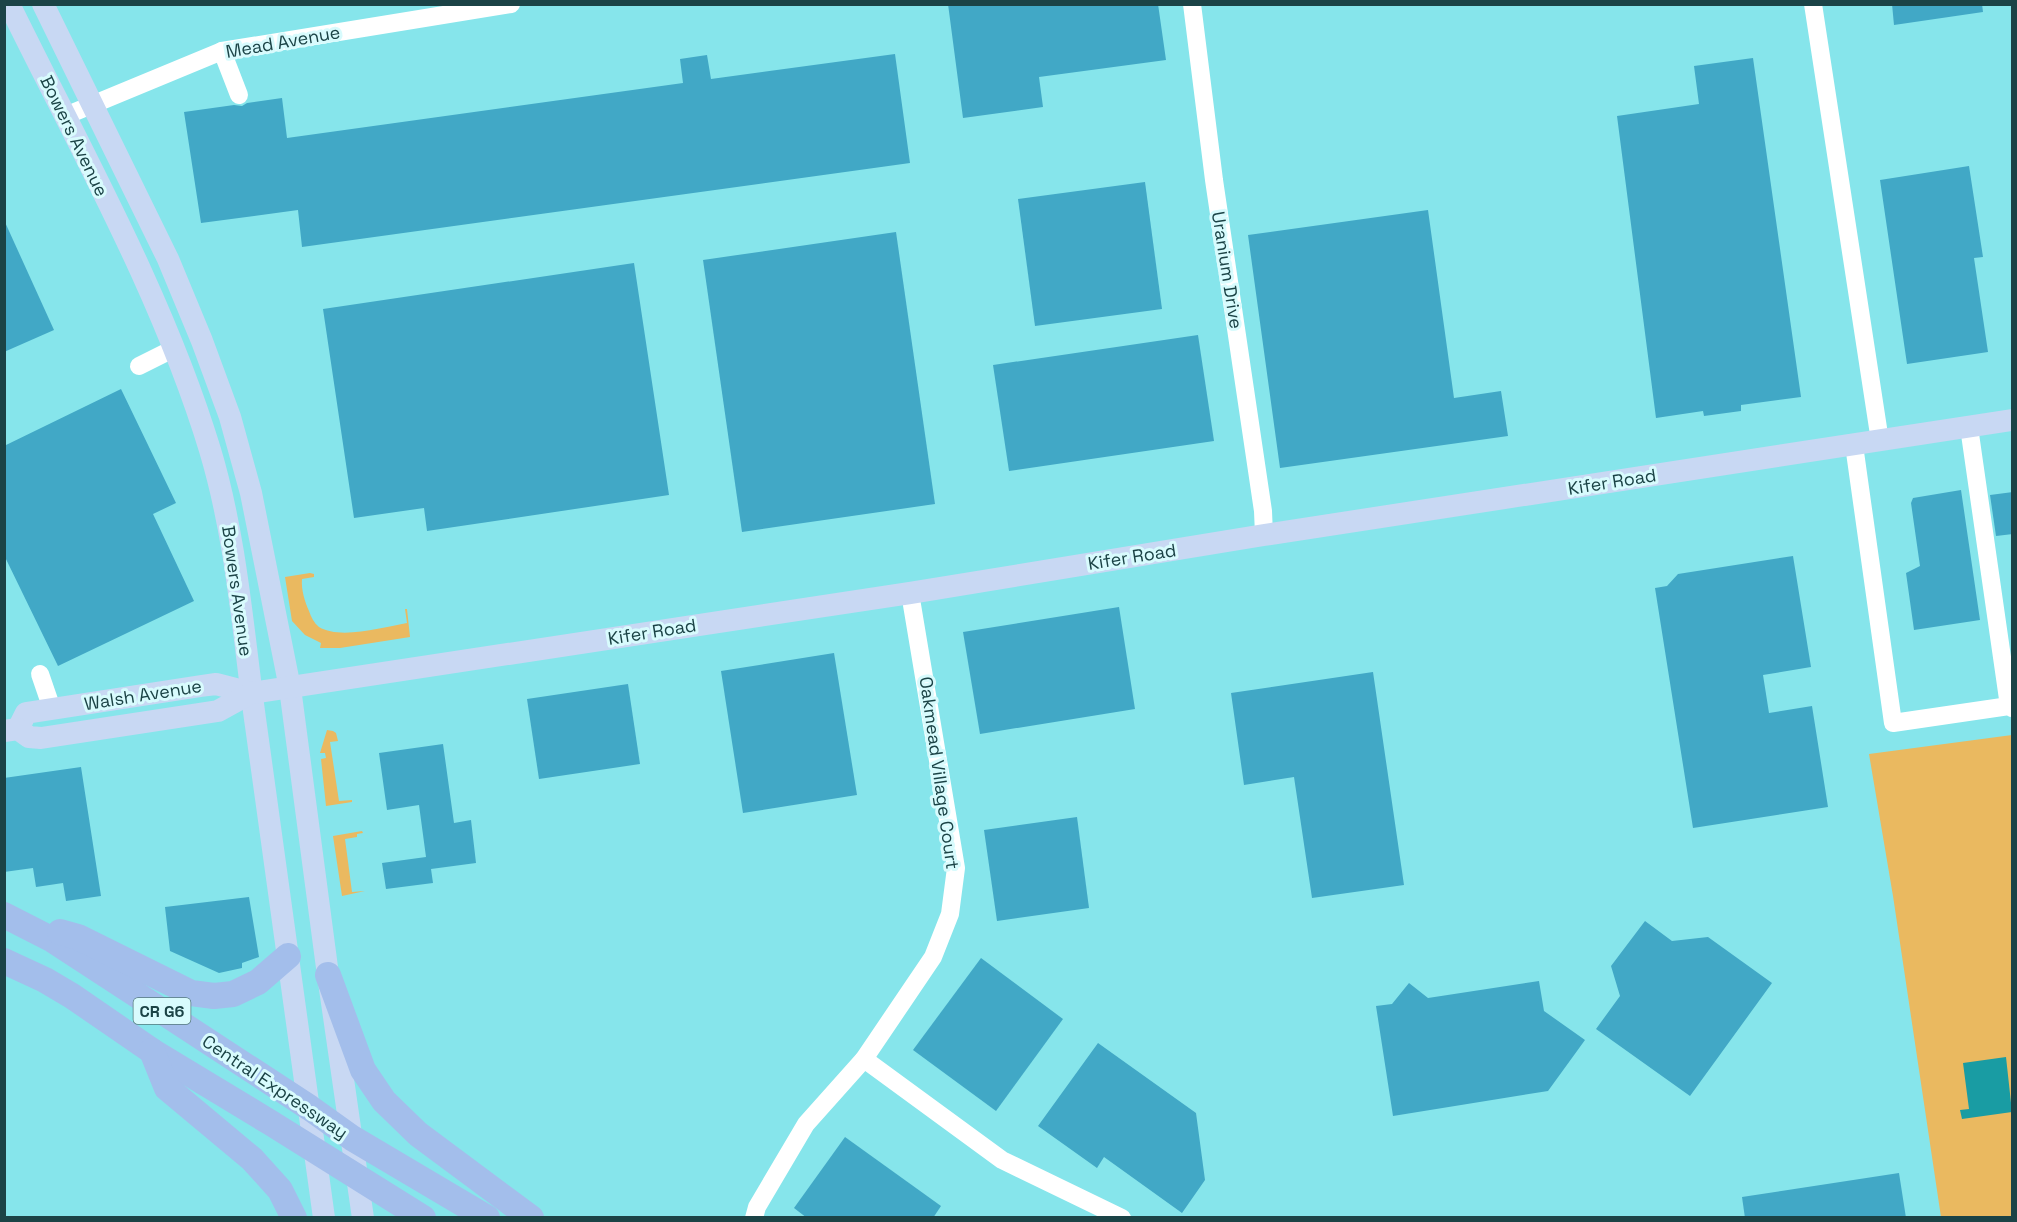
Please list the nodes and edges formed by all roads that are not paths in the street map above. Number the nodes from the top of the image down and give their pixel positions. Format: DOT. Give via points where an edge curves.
graph roads {
  1 [pos="9,4"];
  2 [pos="43,4"];
  3 [pos="510,4"];
  4 [pos="1192,4"];
  5 [pos="1813,4"];
  6 [pos="222,51"];
  7 [pos="239,95"];
  8 [pos="93,104"];
  9 [pos="65,116"];
  10 [pos="173,349"];
  11 [pos="139,366"];
  12 [pos="2013,420"];
  13 [pos="1969,427"];
  14 [pos="1880,441"];
  15 [pos="1854,445"];
  16 [pos="1264,535"];
  17 [pos="910,593"];
  18 [pos="40,674"];
  19 [pos="290,688"];
  20 [pos="251,693"];
  21 [pos="2011,707"];
  22 [pos="52,710"];
  23 [pos="11,730"];
  24 [pos="8,917"];
  25 [pos="288,957"];
  26 [pos="4,961"];
  27 [pos="328,975"];
  28 [pos="152,1051"];
  29 [pos="864,1059"];
  30 [pos="310,1108"];
  31 [pos="352,1138"];
  32 [pos="314,1149"];
  33 [pos="358,1176"];
  34 [pos="294,1218"];
  35 [pos="324,1218"];
  36 [pos="363,1218"];
  37 [pos="423,1218"];
  38 [pos="487,1218"];
  39 [pos="531,1218"];
  40 [pos="754,1218"];
  41 [pos="1122,1218"];
  1 -- 9 [label="main road, Bowers Avenue"];
  2 -- 8 [label="main road, Bowers Avenue"];
  3 -- 6 [label="street, Mead Avenue"];
  4 -- 16 [label="street, Uranium Drive"];
  5 -- 14 [label="street"];
  6 -- 7 [label="street"];
  6 -- 8 [label="street, Mead Avenue"];
  8 -- 9 [label="street, Mead Avenue"];
  8 -- 19 [label="main road, Bowers Avenue" via="168,259 230,417 250,493"];
  9 -- 10 [label="main road, Bowers Avenue" via="146,283"];
  10 -- 11 [label="street"];
  10 -- 20 [label="main road, Bowers Avenue" via="211,452 229,528"];
  12 -- 13 [label="main road, Kifer Road"];
  13 -- 14 [label="main road, Kifer Road"];
  13 -- 21 [label="street"];
  14 -- 15 [label="main road, Kifer Road"];
  15 -- 16 [label="main road, Kifer Road"];
  15 -- 21 [label="street" via="1893,723"];
  16 -- 17 [label="main road, Kifer Road"];
  17 -- 19 [label="main road, Kifer Road"];
  17 -- 29 [label="street, Oakmead Village Court" via="956,868 950,914 933,957"];
  18 -- 22 [label="street"];
  19 -- 20 [label="main road, Kifer Road"];
  19 -- 27 [label="main road, Bowers Avenue"];
  20 -- 22 [label="main road, Walsh Avenue" via="216,684"];
  20 -- 23 [label="main road, Walsh Avenue" via="218,711 34,738"];
  20 -- 25 [label="main road, Bowers Avenue"];
  22 -- 23 [label="main road, Walsh Avenue" via="26,713"];
  24 -- 25 [label="highway" via="78,937 191,993 233,994 258,982"];
  24 -- 30 [label="highway, Central Expressway / CR G6" via="53,940"];
  25 -- 30 [label="main road, Bowers Avenue"];
  26 -- 28 [label="highway, Central Expressway / CR G6" via="72,996"];
  27 -- 31 [label="main road, Bowers Avenue"];
  27 -- 39 [label="highway" via="363,1070 384,1101 418,1134"];
  28 -- 32 [label="highway, Central Expressway / CR G6"];
  28 -- 34 [label="highway" via="167,1088 252,1159 279,1190"];
  29 -- 40 [label="street, Oakmead Village Court" via="806,1124"];
  29 -- 41 [label="street" via="995,1156"];
  30 -- 31 [label="highway, Central Expressway / CR G6"];
  30 -- 32 [label="main road, Bowers Avenue"];
  31 -- 33 [label="main road, Bowers Avenue"];
  31 -- 38 [label="highway, Central Expressway / CR G6"];
  32 -- 33 [label="highway, Central Expressway / CR G6"];
  32 -- 35 [label="main road, Bowers Avenue"];
  33 -- 36 [label="main road, Bowers Avenue"];
  33 -- 37 [label="highway, Central Expressway / CR G6"];
}
